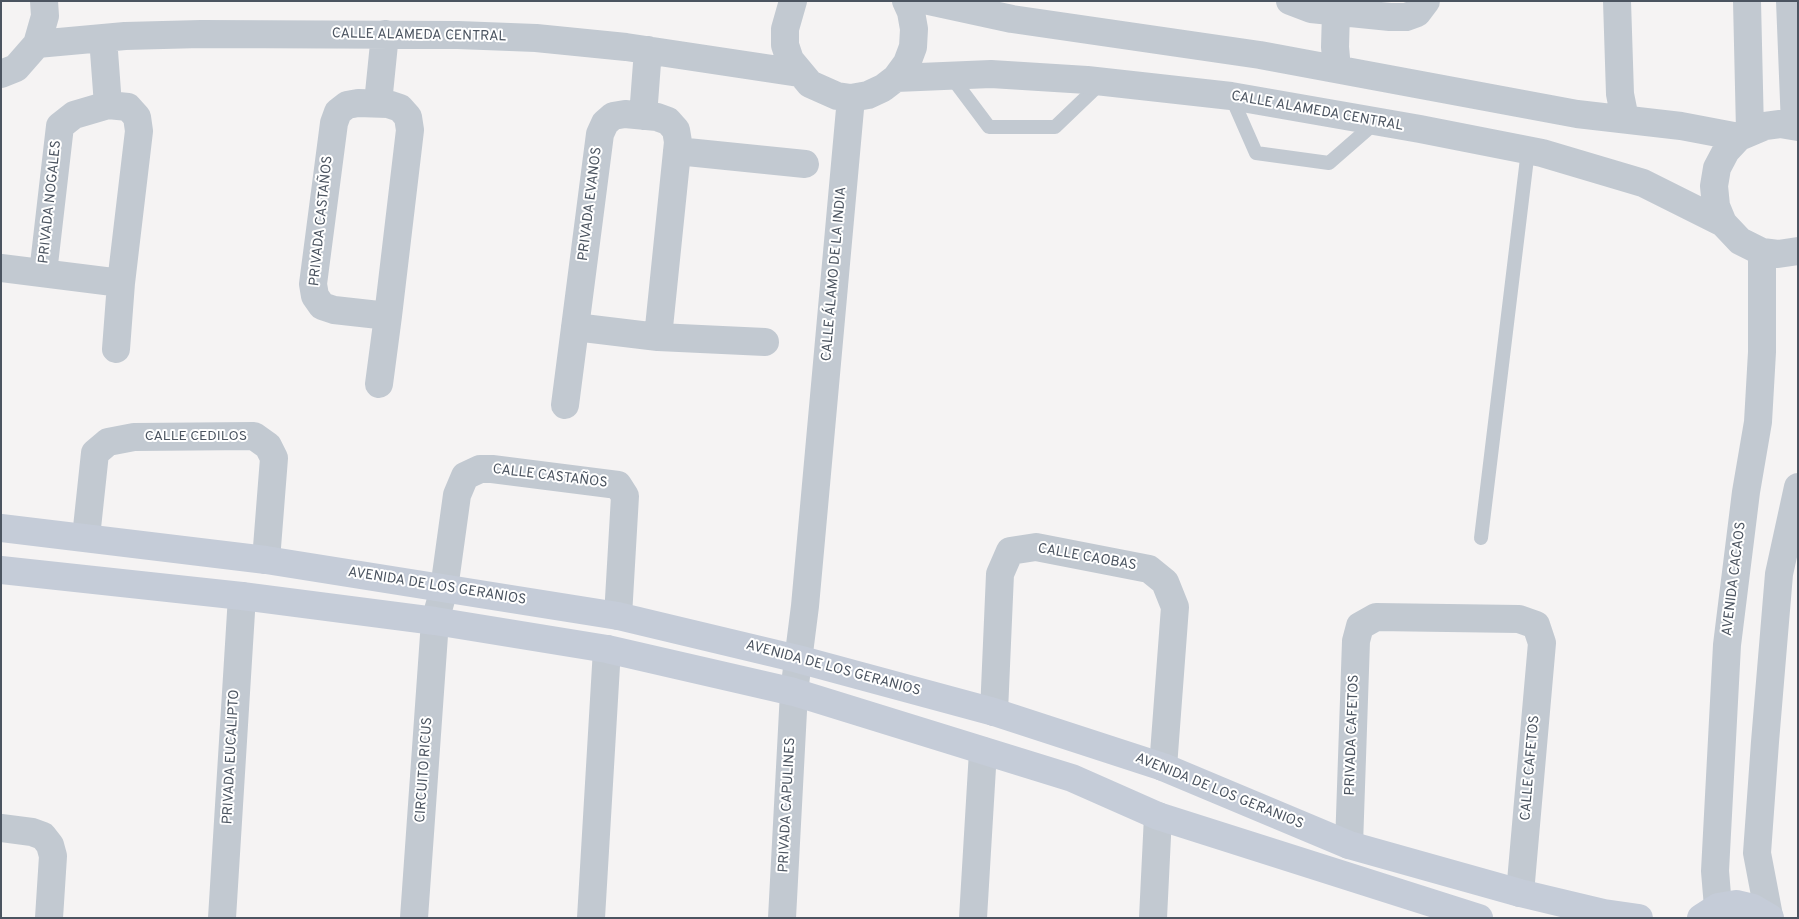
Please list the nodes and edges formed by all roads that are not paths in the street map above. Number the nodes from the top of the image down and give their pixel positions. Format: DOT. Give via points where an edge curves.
graph roads {
  1 [pos="44,1"];
  2 [pos="793,1"];
  3 [pos="906,1"];
  4 [pos="929,1"];
  5 [pos="1290,1"];
  6 [pos="1426,1"];
  7 [pos="1617,1"];
  8 [pos="1747,1"];
  9 [pos="1790,1"];
  10 [pos="1336,12"];
  11 [pos="1055,13"];
  12 [pos="385,34"];
  13 [pos="103,38"];
  14 [pos="37,44"];
  15 [pos="648,50"];
  16 [pos="1337,69"];
  17 [pos="799,73"];
  18 [pos="1,74"];
  19 [pos="950,75"];
  20 [pos="896,78"];
  21 [pos="1103,81"];
  22 [pos="1231,96"];
  23 [pos="851,98"];
  24 [pos="378,103"];
  25 [pos="108,105"];
  26 [pos="643,116"];
  27 [pos="1625,119"];
  28 [pos="1376,122"];
  29 [pos="1796,127"];
  30 [pos="1745,134"];
  31 [pos="1528,150"];
  32 [pos="677,151"];
  33 [pos="805,164"];
  34 [pos="1723,223"];
  35 [pos="1798,251"];
  36 [pos="1762,252"];
  37 [pos="1,268"];
  38 [pos="44,273"];
  39 [pos="121,283"];
  40 [pos="388,316"];
  41 [pos="575,326"];
  42 [pos="658,337"];
  43 [pos="765,342"];
  44 [pos="116,349"];
  45 [pos="379,384"];
  46 [pos="565,405"];
  47 [pos="1798,487"];
  48 [pos="1,528"];
  49 [pos="86,537"];
  50 [pos="1481,538"];
  51 [pos="266,560"];
  52 [pos="1738,568"];
  53 [pos="1,570"];
  54 [pos="1779,574"];
  55 [pos="444,589"];
  56 [pos="242,596"];
  57 [pos="618,616"];
  58 [pos="435,622"];
  59 [pos="1360,626"];
  60 [pos="606,649"];
  61 [pos="798,659"];
  62 [pos="794,692"];
  63 [pos="994,712"];
  64 [pos="983,751"];
  65 [pos="1163,767"];
  66 [pos="1158,816"];
  67 [pos="1,828"];
  68 [pos="1349,845"];
  69 [pos="1520,892"];
  70 [pos="1710,912"];
  71 [pos="1770,917"];
  72 [pos="49,918"];
  73 [pos="222,918"];
  74 [pos="414,918"];
  75 [pos="591,918"];
  76 [pos="782,918"];
  77 [pos="973,918"];
  78 [pos="1153,918"];
  79 [pos="1479,918"];
  80 [pos="1639,918"];
  1 -- 14 [label="street" via="46,16"];
  2 -- 17 [label="street" via="784,30 790,60"];
  3 -- 20 [label="street" via="914,29 913,47"];
  4 -- 11 [label="street" via="1012,19"];
  5 -- 10 [label="street" via="1311,9"];
  6 -- 10 [label="street" via="1417,13 1406,16"];
  7 -- 27 [label="street" via="1620,94"];
  8 -- 30 [label="street"];
  9 -- 29 [label="street"];
  10 -- 16 [label="street"];
  11 -- 16 [label="street"];
  12 -- 13 [label="street, CALLE ALAMEDA CENTRAL" via="201,34"];
  12 -- 15 [label="street, CALLE ALAMEDA CENTRAL" via="536,38"];
  12 -- 24 [label="street"];
  13 -- 14 [label="street, CALLE ALAMEDA CENTRAL"];
  13 -- 25 [label="street"];
  14 -- 18 [label="street" via="16,68"];
  15 -- 17 [label="street, CALLE ALAMEDA CENTRAL"];
  15 -- 26 [label="street"];
  16 -- 27 [label="street" via="1577,114"];
  17 -- 23 [label="street" via="822,92"];
  19 -- 20 [label="street, CALLE ALAMEDA CENTRAL"];
  19 -- 21 [label="street, CALLE ALAMEDA CENTRAL" via="990,74"];
  19 -- 21 [label="lane" via="989,127 1055,127"];
  20 -- 23 [label="street" via="868,95"];
  21 -- 22 [label="street, CALLE ALAMEDA CENTRAL"];
  22 -- 28 [label="street, CALLE ALAMEDA CENTRAL"];
  22 -- 28 [label="lane" via="1256,152 1329,163"];
  23 -- 61 [label="street, CALLE ÁLAMO DE LA INDIA"];
  24 -- 40 [label="street, PRIVADA CASTAÑOS" via="400,108 408,117 410,130"];
  24 -- 40 [label="street, PRIVADA CASTAÑOS" via="347,105 338,112 334,123 313,284 315,296 322,306"];
  25 -- 38 [label="street, PRIVADA NOGALES" via="74,115 60,126"];
  25 -- 39 [label="street" via="128,107 137,117 139,131"];
  26 -- 32 [label="street, PRIVADA EVANOS" via="668,121 676,130"];
  26 -- 41 [label="street, PRIVADA EVANOS" via="613,116 604,124 600,134"];
  27 -- 30 [label="street"];
  28 -- 31 [label="street, CALLE ALAMEDA CENTRAL"];
  29 -- 30 [label="street" via="1780,124"];
  30 -- 34 [label="street" via="1726,151 1717,168 1714,186 1716,206"];
  31 -- 34 [label="street, CALLE ALAMEDA CENTRAL" via="1643,183"];
  31 -- 50 [label="lane"];
  32 -- 33 [label="street"];
  32 -- 42 [label="street, PRIVADA EVANOS"];
  34 -- 36 [label="street" via="1740,241"];
  35 -- 36 [label="street"];
  36 -- 52 [label="street, AVENIDA CACAOS" via="1758,422"];
  37 -- 38 [label="street, PRIVADA NOGALES"];
  38 -- 39 [label="street, PRIVADA NOGALES"];
  39 -- 44 [label="street"];
  40 -- 45 [label="street, PRIVADA CASTAÑOS"];
  41 -- 42 [label="street"];
  41 -- 46 [label="street, PRIVADA EVANOS"];
  42 -- 43 [label="street"];
  47 -- 54 [label="street"];
  48 -- 49 [label="street, AVENIDA DE LOS GERANIOS"];
  49 -- 51 [label="street, AVENIDA DE LOS GERANIOS"];
  49 -- 51 [label="street, CALLE CEDILOS" via="95,453 108,442 134,437 254,436 268,446 274,458"];
  51 -- 55 [label="street, AVENIDA DE LOS GERANIOS"];
  52 -- 54 [label="street"];
  52 -- 70 [label="street, AVENIDA CACAOS" via="1727,645"];
  53 -- 56 [label="street"];
  54 -- 71 [label="street" via="1757,852"];
  55 -- 57 [label="street, AVENIDA DE LOS GERANIOS"];
  55 -- 57 [label="street, CALLE CASTAÑOS" via="457,495 465,476 480,469 492,469 590,480 618,485 625,496"];
  55 -- 58 [label="street, CIRCUITO RICUS"];
  56 -- 58 [label="street"];
  56 -- 73 [label="street, PRIVADA EUCALIPTO"];
  57 -- 61 [label="street, AVENIDA DE LOS GERANIOS"];
  58 -- 60 [label="street"];
  58 -- 74 [label="street, CIRCUITO RICUS"];
  59 -- 68 [label="street, PRIVADA CAFETOS" via="1356,641"];
  59 -- 69 [label="street, CALLE CAFETOS" via="1376,617 1519,619 1536,625 1542,643"];
  60 -- 62 [label="street"];
  60 -- 75 [label="street"];
  61 -- 62 [label="street"];
  61 -- 63 [label="street, AVENIDA DE LOS GERANIOS"];
  62 -- 64 [label="street"];
  62 -- 76 [label="street, PRIVADA CAPULINES"];
  63 -- 65 [label="street, AVENIDA DE LOS GERANIOS"];
  63 -- 65 [label="street, CALLE CAOBAS" via="1000,574 1010,551 1036,547 1149,569 1165,582 1175,607"];
  64 -- 66 [label="street" via="1072,778"];
  64 -- 77 [label="street"];
  65 -- 68 [label="street, AVENIDA DE LOS GERANIOS"];
  66 -- 78 [label="street"];
  66 -- 79 [label="street"];
  67 -- 72 [label="street" via="32,832 43,836 50,845 53,856"];
  68 -- 69 [label="street, AVENIDA DE LOS GERANIOS"];
  69 -- 80 [label="street, AVENIDA DE LOS GERANIOS" via="1604,913"];
  70 -- 71 [label="street" via="1736,904"];
}
